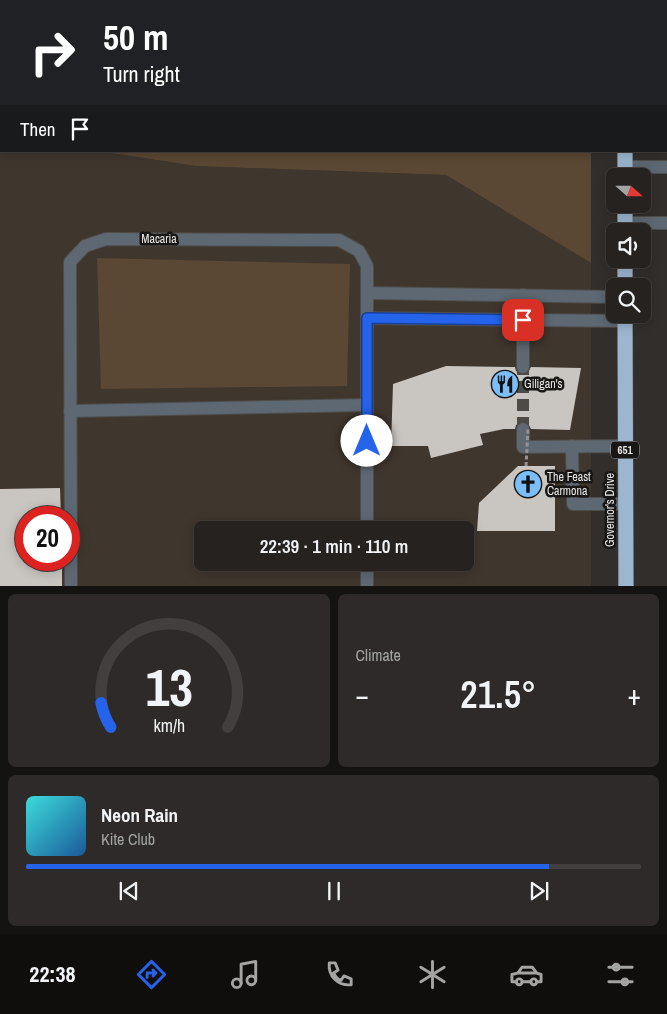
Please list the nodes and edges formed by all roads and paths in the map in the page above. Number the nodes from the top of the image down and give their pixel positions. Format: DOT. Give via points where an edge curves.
graph roads {
  1 [pos="625,165"];
  2 [pos="667,166"];
  3 [pos="667,223"];
  4 [pos="651,225"];
  5 [pos="368,293"];
  6 [pos="523,296"];
  7 [pos="606,297"];
  8 [pos="367,318"];
  9 [pos="606,318"];
  10 [pos="523,320"];
  11 [pos="625,323"];
  12 [pos="523,367"];
  13 [pos="367,405"];
  14 [pos="70,411"];
  15 [pos="525,429"];
  16 [pos="572,446"];
  17 [pos="626,446"];
  18 [pos="526,466"];
  19 [pos="626,504"];
  20 [pos="367,521"];
  21 [pos="367,571"];
  22 [pos="72,586"];
  23 [pos="367,586"];
  24 [pos="626,586"];
  1 -- 2 [label="lane"];
  3 -- 4 [label="lane"];
  5 -- 6 [label="lane"];
  5 -- 8 [label="lane, Macaria"];
  5 -- 14 [label="lane, Macaria" via="367,266 363,258 359,251 339,240 106,239 85,246 70,262"];
  6 -- 7 [label="lane"];
  6 -- 10 [label="lane"];
  8 -- 10 [label="lane"];
  8 -- 13 [label="lane"];
  9 -- 10 [label="lane"];
  10 -- 12 [label="lane"];
  11 -- 17 [label="highway, Governor's Drive / 651"];
  13 -- 14 [label="lane"];
  13 -- 20 [label="lane"];
  14 -- 22 [label="lane, Macaria"];
  15 -- 16 [label="lane" via="523,447"];
  15 -- 18 [label="path, bridge"];
  16 -- 17 [label="lane"];
  16 -- 19 [label="lane" via="573,504"];
  17 -- 19 [label="highway, Governor's Drive / 651"];
  19 -- 24 [label="highway, Governor's Drive / 651"];
  21 -- 23 [label="lane"];
}
